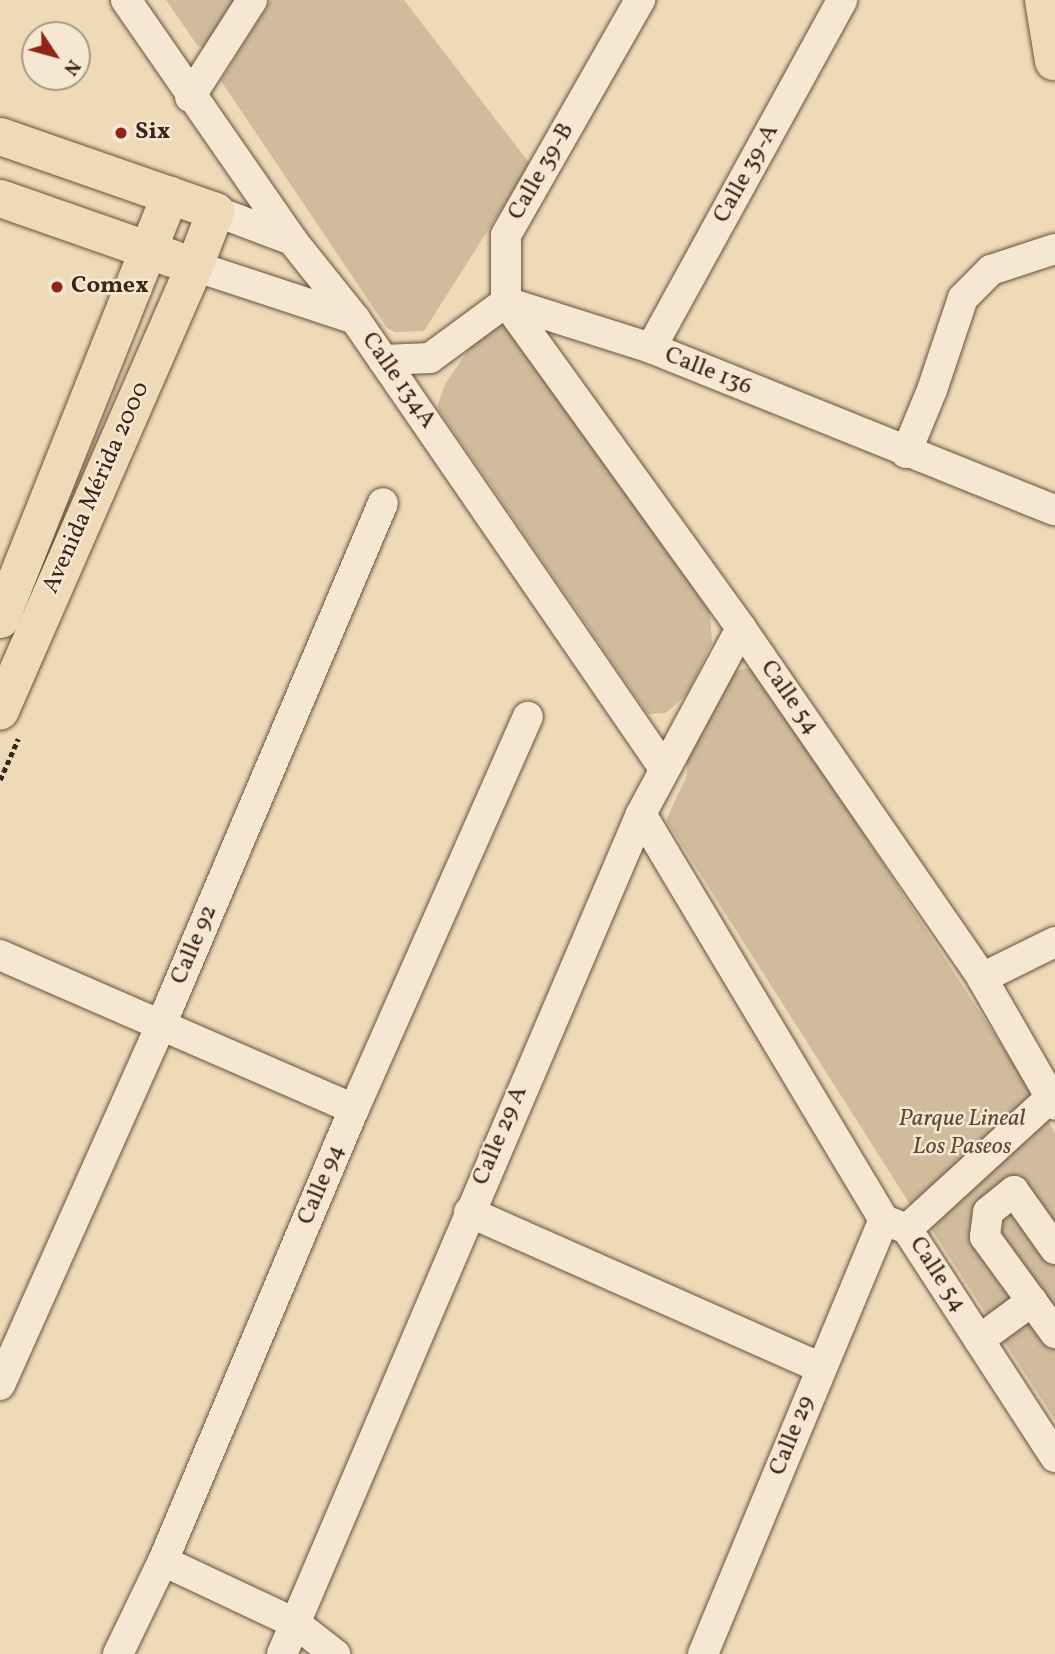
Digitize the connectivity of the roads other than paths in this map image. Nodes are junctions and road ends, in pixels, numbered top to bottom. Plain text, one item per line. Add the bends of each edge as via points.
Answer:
1 (126, 0) edge
2 (252, 0) edge
3 (640, 0) edge
4 (842, 0) edge
5 (1031, 0) edge
6 (1044, 0) edge
7 (1055, 62) edge
8 (190, 97) junction
9 (0, 136) edge
10 (170, 195) junction
11 (0, 198) edge
12 (215, 211) junction
13 (292, 240) junction
14 (1055, 249) edge
15 (150, 251) junction
16 (194, 266) junction
17 (506, 302) junction
18 (355, 319) junction
19 (651, 348) junction
20 (383, 360) junction
21 (906, 453) junction
22 (383, 503) dead end
23 (1055, 510) edge
24 (0, 619) edge
25 (741, 628) junction
26 (0, 710) edge
27 (528, 717) dead end
28 (663, 767) junction
29 (641, 814) junction
30 (1055, 942) edge
31 (0, 955) edge
32 (982, 978) junction
33 (161, 1025) junction
34 (1053, 1101) edge
35 (354, 1109) junction
36 (469, 1212) junction
37 (896, 1224) junction
38 (1055, 1249) edge
39 (1032, 1301) junction
40 (1055, 1333) edge
41 (979, 1340) junction
42 (821, 1368) junction
43 (0, 1385) edge
44 (1055, 1457) edge
45 (163, 1560) junction
46 (295, 1623) junction
47 (118, 1654) edge
48 (282, 1654) edge
49 (335, 1654) edge
50 (703, 1654) edge

1 - 8 street, Calle 134A
2 - 8 street
3 - 17 street, Calle 39-B via 506,235
4 - 19 street, Calle 39-A
5 - 7 main road
6 - 7 highway
8 - 13 street, Calle 134A
9 - 10 main road
10 - 12 main road
10 - 15 main road, Avenida Mérida 2000
11 - 15 main road
12 - 13 street
12 - 16 main road, Avenida Mérida 2000
13 - 18 street, Calle 134A
14 - 21 street via 991,270 963,298
15 - 16 main road
15 - 24 main road, Avenida Mérida 2000
16 - 18 street
16 - 26 main road, Avenida Mérida 2000
17 - 19 street, Calle 136
17 - 20 street via 430,359
17 - 25 street, Calle 54
18 - 20 street, Calle 134A
19 - 21 street, Calle 136
20 - 28 street, Calle 134A
21 - 23 street, Calle 136
22 - 33 street, Calle 92
25 - 28 street, Calle 29 A
25 - 32 street, Calle 54
27 - 35 street, Calle 94
28 - 29 street, Calle 29 A
29 - 36 street, Calle 29 A
29 - 37 street, Calle 54
30 - 32 street
31 - 33 street
32 - 34 street, Calle 54
33 - 35 street
33 - 43 street, Calle 92
34 - 37 street, Calle 29
35 - 45 street, Calle 94
36 - 42 street
36 - 46 street, Calle 29 A
37 - 41 street, Calle 54
37 - 42 street, Calle 29
38 - 39 street via 1014,1191 988,1212 985,1237
39 - 40 street
39 - 41 street
41 - 44 street, Calle 54
42 - 50 street, Calle 29
45 - 46 street
45 - 47 street, Calle 94
46 - 48 street, Calle 29 A
46 - 49 street

